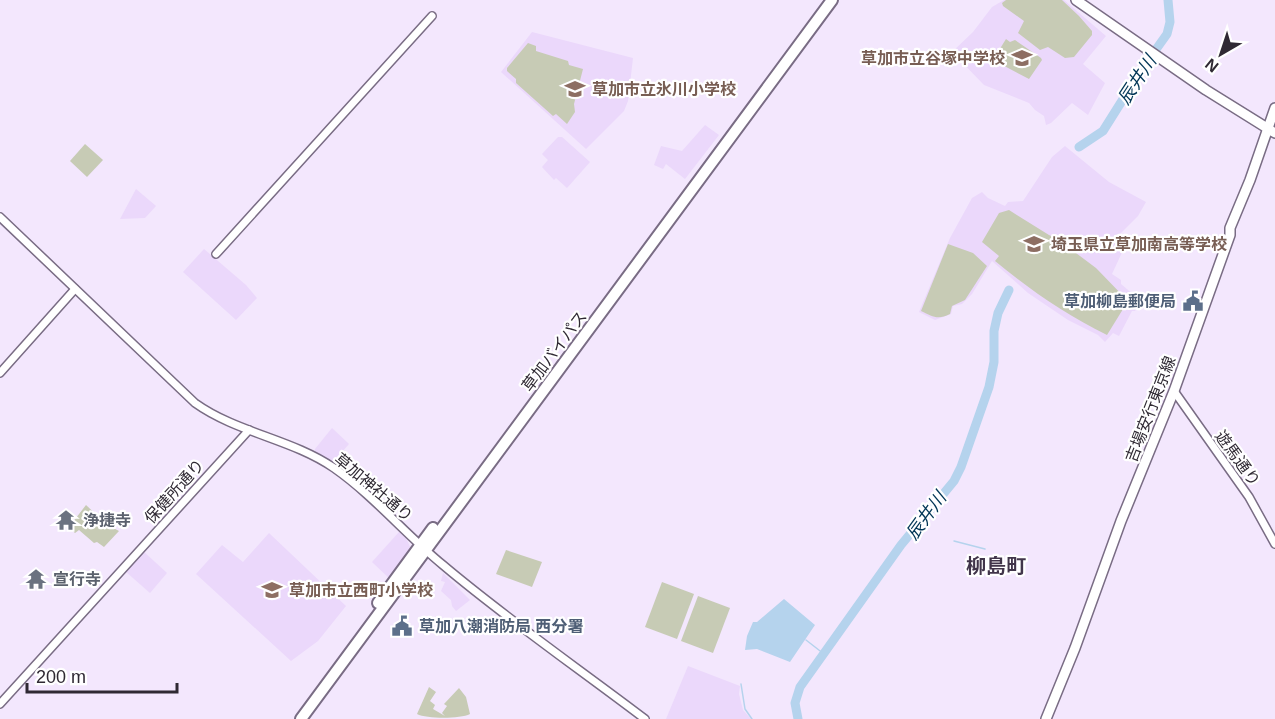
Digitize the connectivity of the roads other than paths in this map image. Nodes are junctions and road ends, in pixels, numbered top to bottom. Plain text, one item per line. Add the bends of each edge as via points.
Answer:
1 (824, 0) edge
2 (832, 0) edge
3 (1076, 0) edge
4 (432, 16) dead end
5 (1275, 108) edge
6 (1272, 131) edge
7 (0, 217) edge
8 (216, 254) dead end
9 (75, 289) junction
10 (0, 373) edge
11 (1174, 391) junction
12 (249, 430) junction
13 (1275, 544) edge
14 (423, 547) junction
15 (0, 704) edge
16 (293, 719) edge
17 (301, 719) edge
18 (645, 719) edge
19 (1046, 719) edge

1 - 14 highway, 草加バイパス
2 - 14 highway, 草加バイパス
3 - 6 main road
4 - 8 street
5 - 6 main road, 吉場安行東京線
6 - 11 main road, 吉場安行東京線 via 1230,228
7 - 9 street, 草加神社通り
9 - 10 street
9 - 12 street, 草加神社通り via 185,395 206,410
11 - 13 street, 遊馬通り via 1249,497
11 - 19 main road, 吉場安行東京線
12 - 14 street, 草加神社通り via 333,467
12 - 15 street, 保健所通り
14 - 16 highway, 草加バイパス
14 - 17 highway, 草加バイパス
14 - 18 street, 草加神社通り via 477,594

